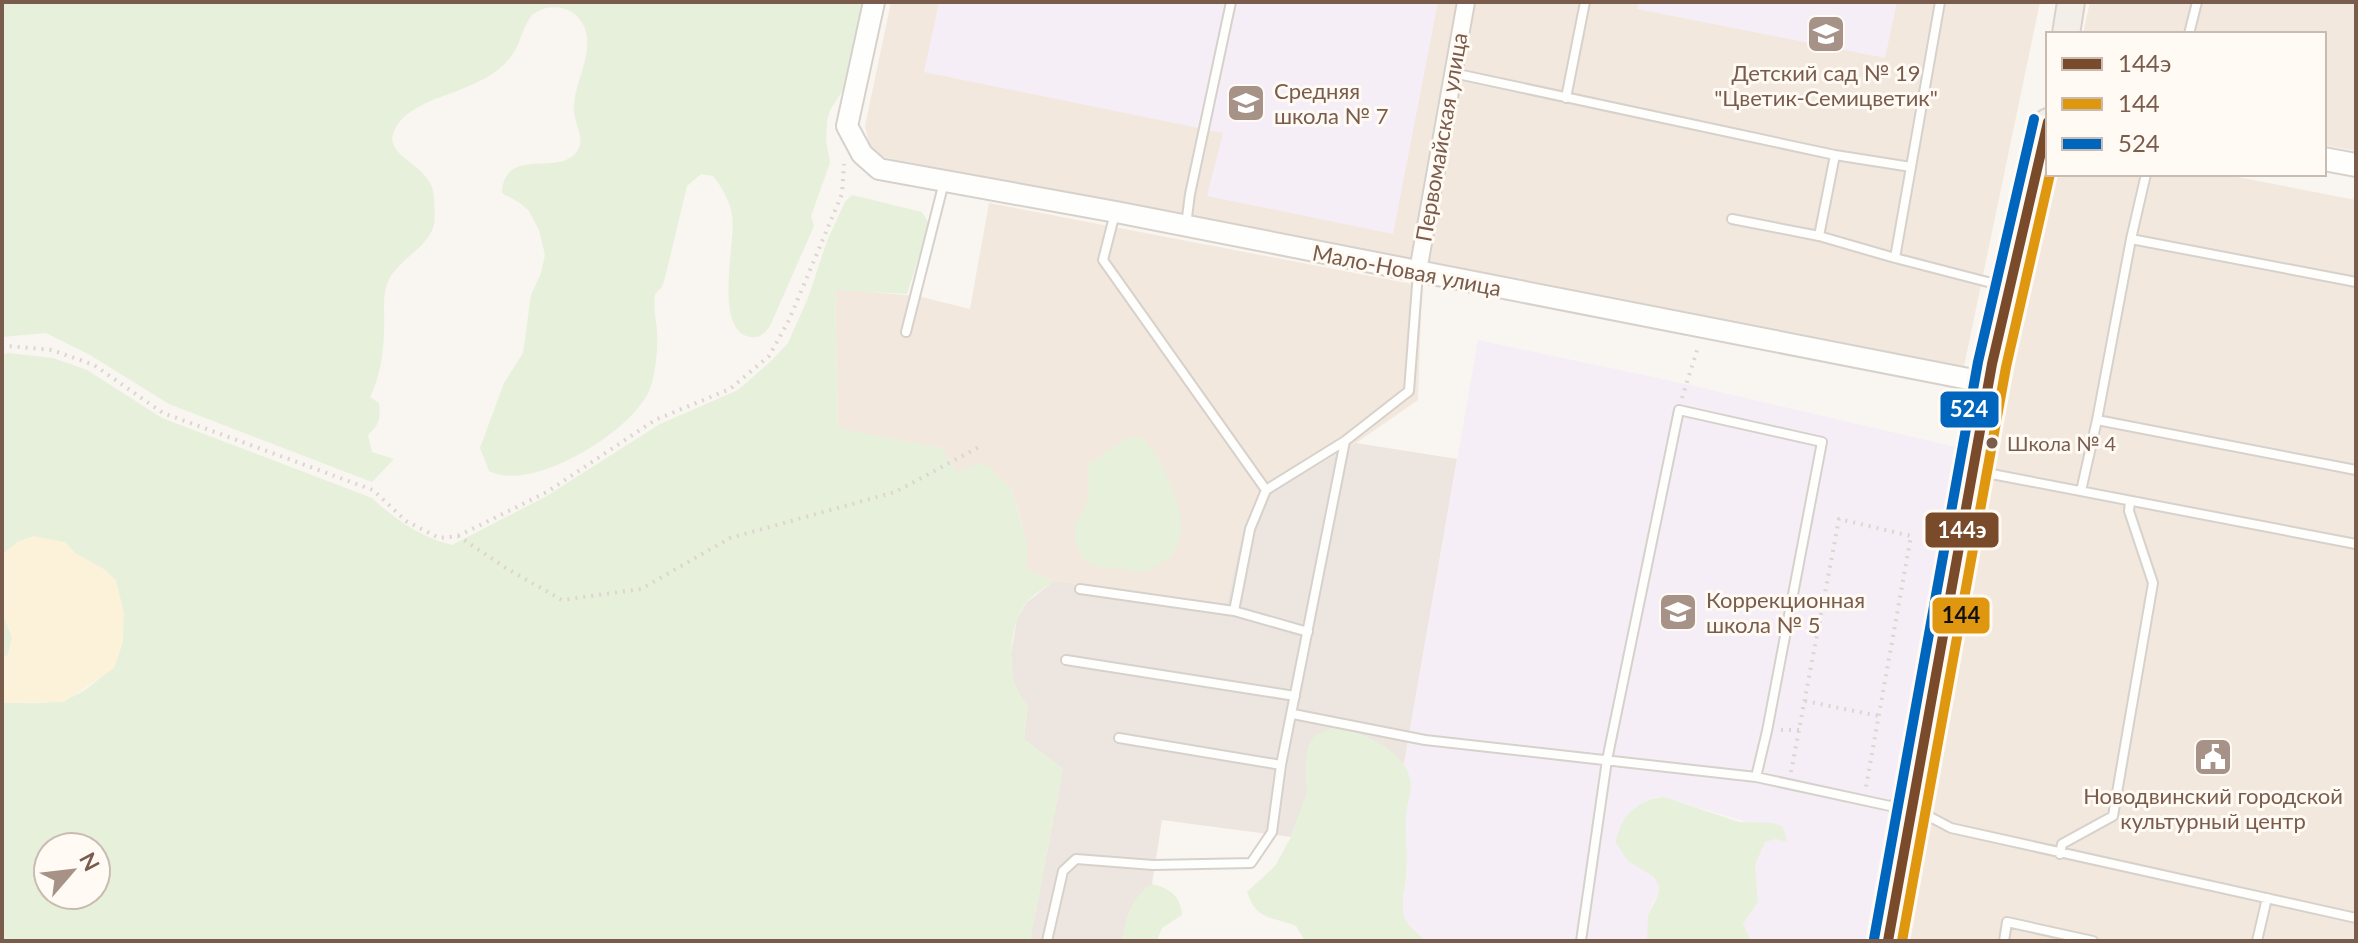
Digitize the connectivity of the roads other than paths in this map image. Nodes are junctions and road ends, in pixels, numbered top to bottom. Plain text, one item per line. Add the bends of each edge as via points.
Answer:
1 (874, 2) edge
2 (1231, 2) edge
3 (1466, 2) edge
4 (1585, 2) edge
5 (1940, 2) edge
6 (2071, 2) edge
7 (2197, 2) edge
8 (2066, 32) edge
9 (2190, 32) edge
10 (1452, 73) junction
11 (1566, 98) junction
12 (2046, 131) edge
13 (1835, 155) junction
14 (2326, 159) edge
15 (2356, 165) edge
16 (1911, 167) junction
17 (2146, 176) edge
18 (945, 182) junction
19 (1116, 212) junction
20 (1732, 219) dead end
21 (1186, 228) junction
22 (1819, 236) junction
23 (2131, 239) junction
24 (1895, 258) junction
25 (1418, 271) junction
26 (2356, 282) edge
27 (2009, 288) junction
28 (906, 332) dead end
29 (1989, 383) junction
30 (2097, 420) junction
31 (1345, 441) junction
32 (1973, 470) junction
33 (2356, 470) edge
34 (1266, 490) junction
35 (2081, 491) junction
36 (2130, 501) junction
37 (2356, 544) edge
38 (1080, 589) dead end
39 (1234, 611) junction
40 (1308, 632) junction
41 (1066, 660) dead end
42 (1295, 696) junction
43 (1293, 714) junction
44 (1119, 738) dead end
45 (1607, 760) junction
46 (1281, 765) junction
47 (1756, 777) junction
48 (1913, 803) junction
49 (2060, 854) junction
50 (2267, 898) junction
51 (2356, 918) edge
52 (1047, 941) edge
53 (1581, 941) edge
54 (1888, 941) edge
55 (2004, 941) edge
56 (2093, 941) edge
57 (2257, 941) edge

1 - 18 street, Мало-Новая улица via 847,126 862,154 879,169
2 - 21 lane
3 - 10 street, Первомайская улица
4 - 11 lane
5 - 16 lane
6 - 8 main road
7 - 9 lane
10 - 11 lane
10 - 25 street, Первомайская улица
11 - 13 lane
12 - 27 main road
13 - 16 lane
13 - 22 lane
14 - 15 main road
16 - 24 lane
17 - 23 lane
18 - 19 street, Мало-Новая улица
18 - 28 lane
19 - 21 street, Мало-Новая улица
19 - 34 lane via 1103,260
20 - 22 lane
21 - 25 street, Мало-Новая улица
22 - 24 lane
23 - 26 lane
23 - 30 lane
24 - 27 lane
25 - 29 street, Мало-Новая улица
25 - 31 lane via 1409,391
27 - 29 main road
29 - 32 main road
30 - 33 lane
30 - 35 lane
31 - 34 lane
31 - 40 lane
32 - 35 lane
32 - 48 main road
34 - 39 lane via 1250,529
35 - 36 lane
36 - 37 lane
36 - 49 lane via 2153,583 2113,816 2062,844
38 - 39 lane
39 - 40 lane
40 - 42 lane
41 - 42 lane
42 - 43 lane
43 - 45 lane via 1425,740
43 - 46 lane
44 - 46 lane
45 - 47 lane
45 - 47 lane via 1679,410 1822,442
45 - 53 lane
46 - 52 lane via 1272,832 1251,863 1153,865 1076,859 1063,871
47 - 48 lane via 1890,806
48 - 49 lane via 1951,828
48 - 54 main road
49 - 50 lane
50 - 51 lane
50 - 57 lane
55 - 56 lane via 2007,922

